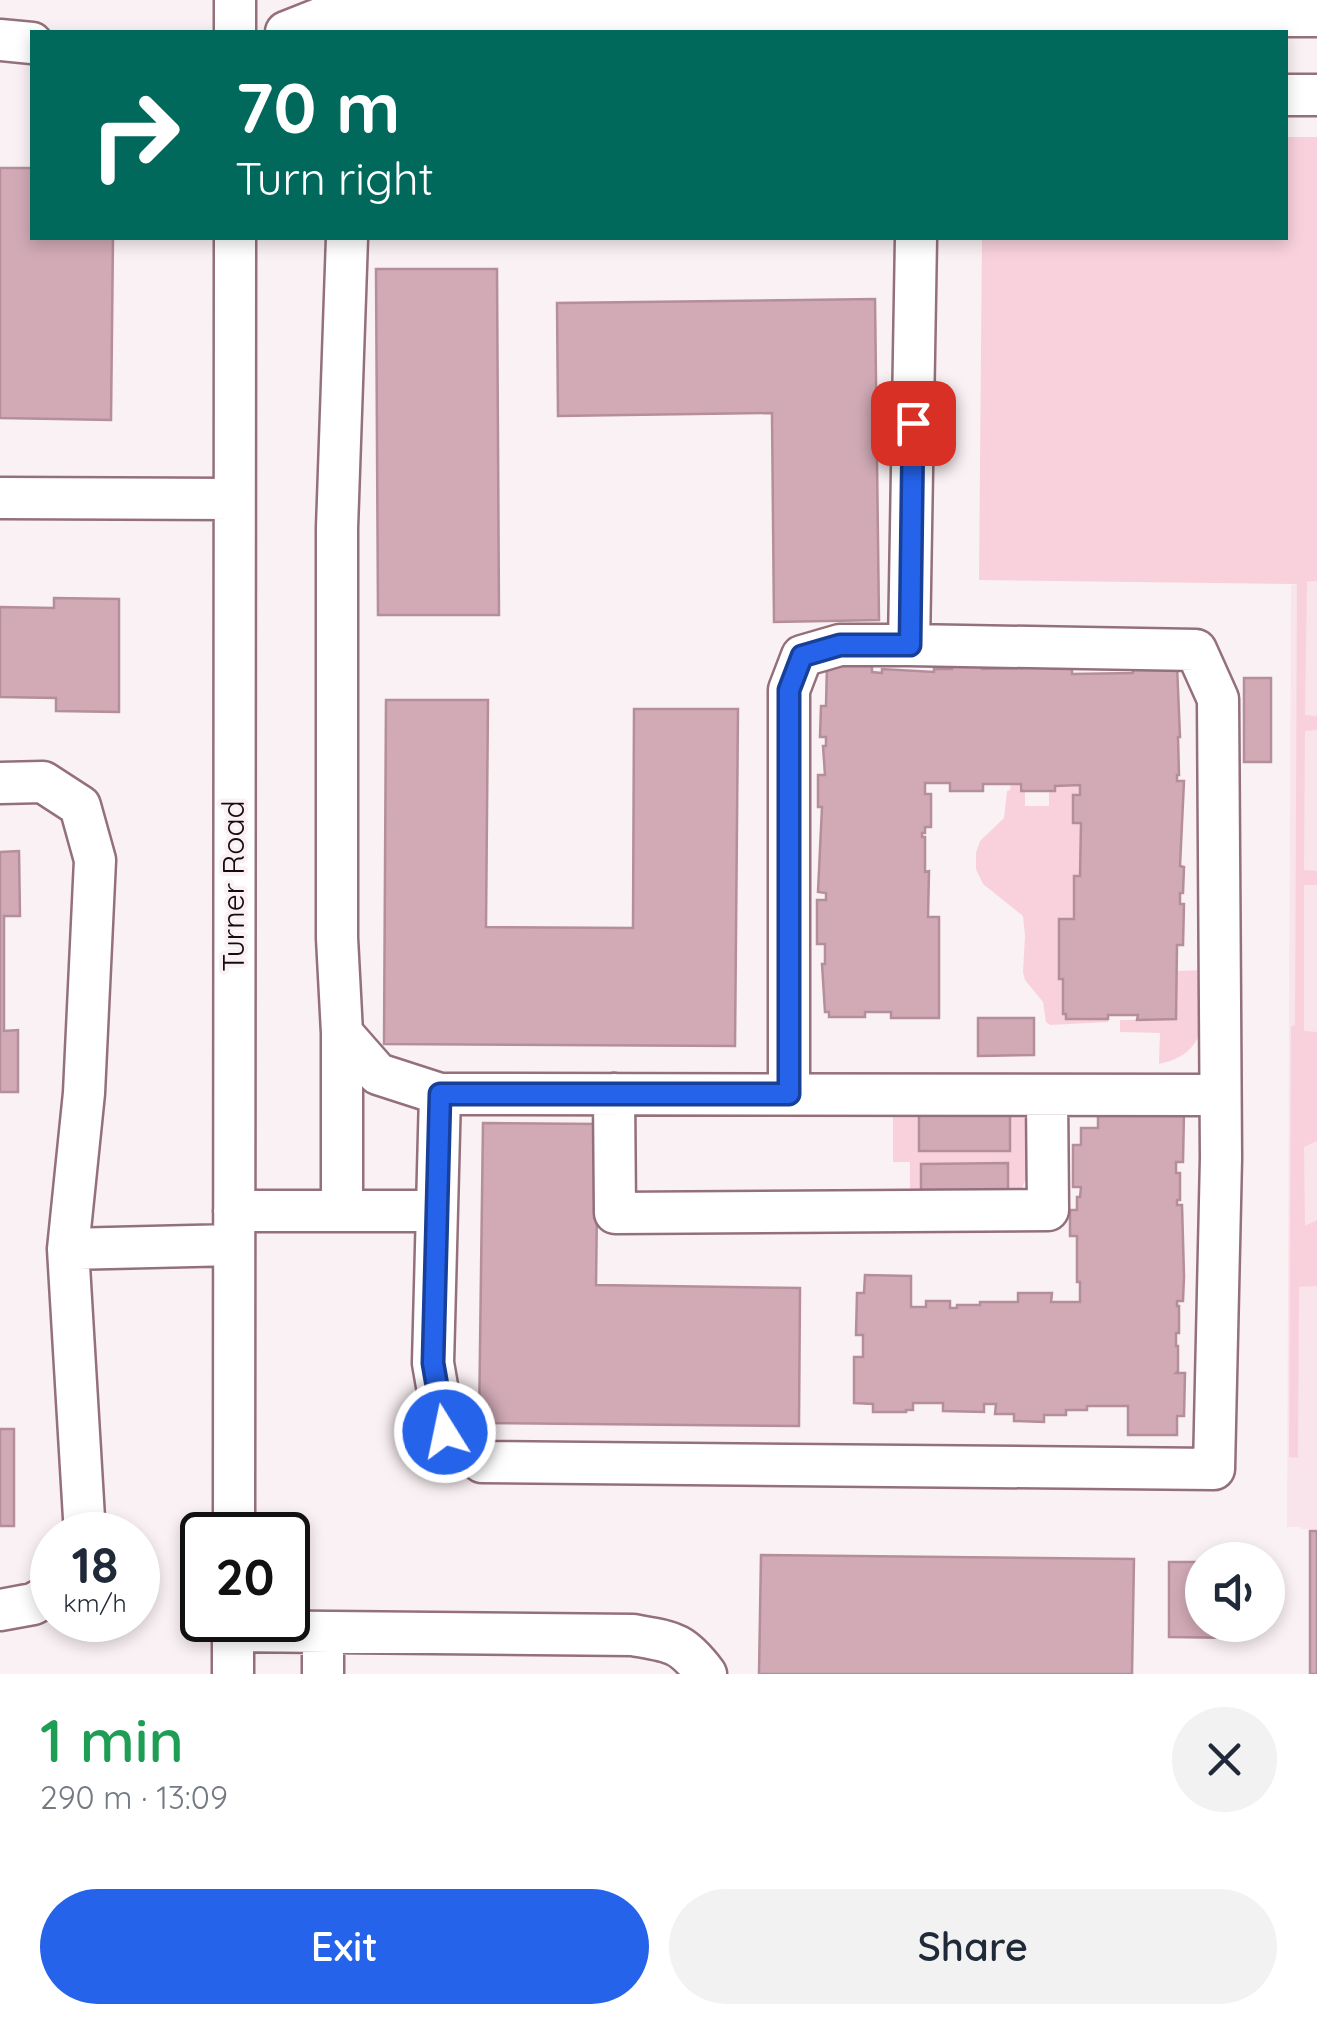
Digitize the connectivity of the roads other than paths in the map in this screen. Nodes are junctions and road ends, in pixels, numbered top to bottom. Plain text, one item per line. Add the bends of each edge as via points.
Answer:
1 (235, 0) edge
2 (1315, 10) edge
3 (774, 26) edge
4 (235, 30) edge
5 (291, 30) edge
6 (0, 40) edge
7 (30, 42) edge
8 (1288, 95) edge
9 (1317, 95) edge
10 (235, 240) edge
11 (347, 240) edge
12 (916, 240) edge
13 (0, 498) edge
14 (234, 499) junction
15 (910, 645) junction
16 (0, 783) edge
17 (342, 1033) junction
18 (440, 1094) junction
19 (614, 1094) junction
20 (789, 1094) junction
21 (1047, 1095) junction
22 (1220, 1095) junction
23 (342, 1211) junction
24 (437, 1212) junction
25 (234, 1228) junction
26 (68, 1249) junction
27 (84, 1512) edge
28 (234, 1512) edge
29 (30, 1605) edge
30 (0, 1610) edge
31 (310, 1631) edge
32 (322, 1632) junction
33 (233, 1642) edge
34 (233, 1674) edge
35 (322, 1674) edge
36 (706, 1674) edge

1 - 4 street
2 - 3 street
3 - 5 street via 329,15
6 - 7 street
8 - 9 street
10 - 14 street, Turner Road
11 - 17 street via 336,528
12 - 15 street
13 - 14 street
14 - 25 street, Turner Road
15 - 20 street via 840,645 802,656 789,690
15 - 22 street via 1196,650 1218,700
16 - 26 street via 43,782 80,806 95,860 84,1092
17 - 18 street via 378,1074
17 - 23 street
18 - 19 street
18 - 24 street
19 - 20 street
19 - 21 street via 615,1213 1048,1210
20 - 21 street
21 - 22 street
22 - 24 street via 1214,1468 482,1462 445,1432 433,1363
23 - 24 street
23 - 25 street
25 - 26 street
25 - 28 street, Turner Road
26 - 27 street
29 - 30 street
31 - 32 street
32 - 35 street
32 - 36 street via 633,1635 670,1642
33 - 34 street

